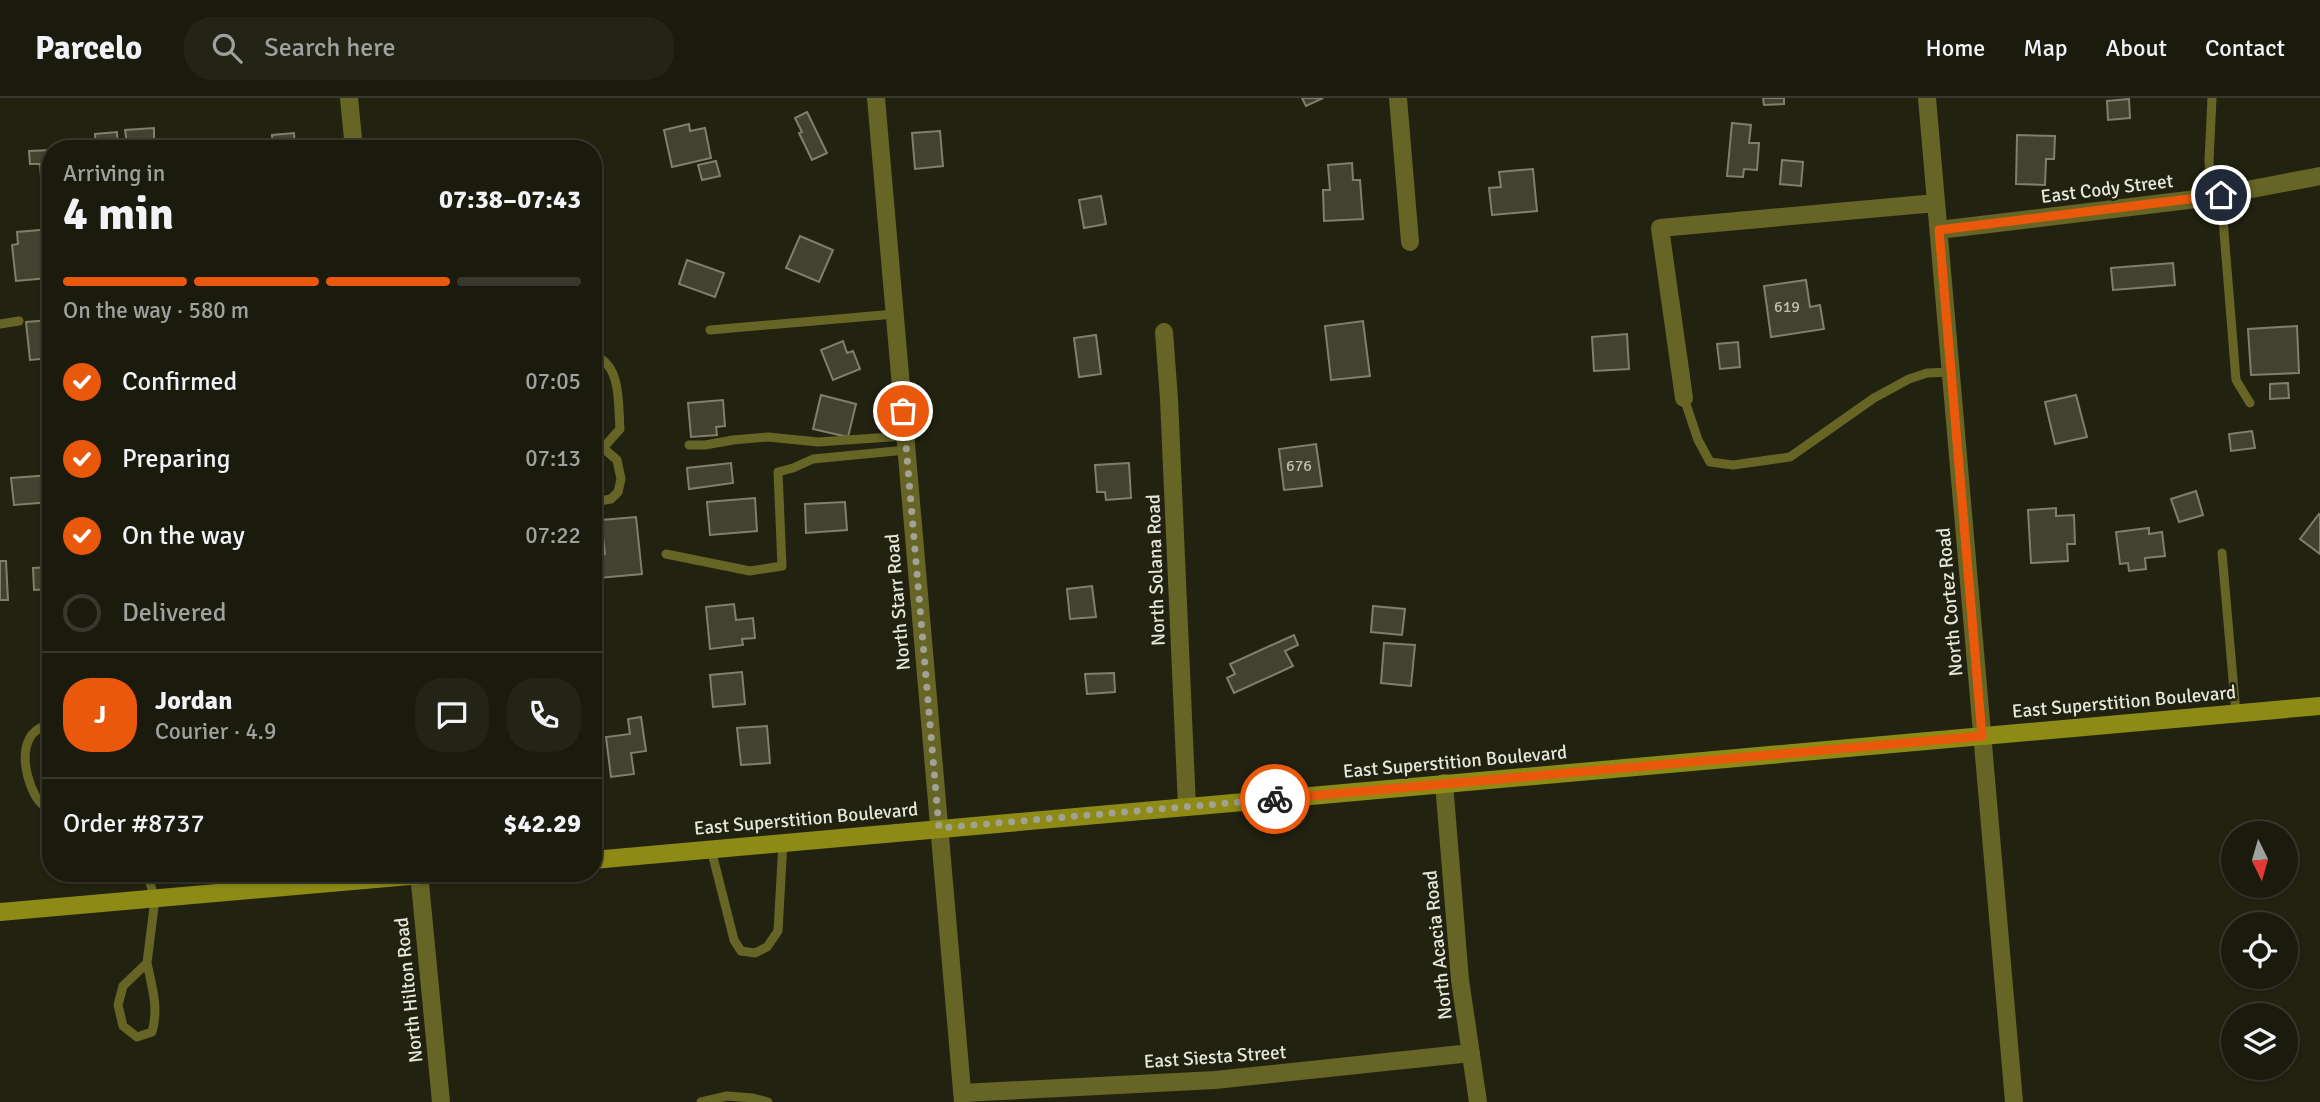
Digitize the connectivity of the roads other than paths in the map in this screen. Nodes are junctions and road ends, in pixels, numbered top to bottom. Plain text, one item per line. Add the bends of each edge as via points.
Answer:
1 (349, 98) edge
2 (876, 98) edge
3 (1398, 98) edge
4 (1927, 98) edge
5 (2212, 98) edge
6 (353, 140) edge
7 (2320, 176) edge
8 (2216, 196) junction
9 (1937, 203) junction
10 (1939, 230) junction
11 (1410, 242) dead end
12 (895, 314) junction
13 (19, 321) dead end
14 (0, 324) edge
15 (710, 330) dead end
16 (1164, 332) dead end
17 (602, 358) edge
18 (1951, 372) junction
19 (1684, 398) joint
20 (2250, 403) dead end
21 (906, 443) junction
22 (602, 445) edge
23 (688, 445) dead end
24 (602, 451) edge
25 (602, 500) edge
26 (2222, 553) dead end
27 (666, 554) dead end
28 (2320, 706) edge
29 (2236, 714) junction
30 (42, 728) edge
31 (1982, 736) junction
32 (1444, 783) junction
33 (42, 803) edge
34 (1187, 807) junction
35 (939, 828) junction
36 (783, 842) junction
37 (711, 849) junction
38 (602, 859) edge
39 (150, 882) edge
40 (335, 882) edge
41 (420, 882) edge
42 (155, 899) junction
43 (0, 912) edge
44 (147, 963) junction
45 (1471, 1054) junction
46 (962, 1097) edge
47 (442, 1102) edge
48 (701, 1102) edge
49 (768, 1102) edge
50 (1478, 1102) edge
51 (2014, 1102) edge

1 - 6 street
2 - 12 street, North Starr Road
3 - 11 street
4 - 9 street, North Cortez Road
5 - 8 lane via 2209,161
7 - 8 street, East Cody Street
8 - 10 street, East Cody Street
8 - 20 lane via 2235,380
9 - 10 street, North Cortez Road
9 - 19 street via 1660,228
10 - 18 street, North Cortez Road
12 - 15 lane
12 - 21 street, North Starr Road
13 - 14 lane
16 - 34 street, North Solana Road
17 - 22 lane via 615,379 620,429
18 - 19 lane via 1909,379 1790,457 1733,465 1710,462
18 - 31 street, North Cortez Road
21 - 23 lane via 768,437
21 - 27 lane via 813,459 778,472 782,566 750,571
21 - 35 street, North Starr Road
24 - 25 lane via 617,460 621,479 618,492
26 - 29 lane
28 - 29 main road, East Superstition Boulevard
29 - 31 main road, East Superstition Boulevard
30 - 33 lane via 32,734 24,751 27,774
31 - 32 main road, East Superstition Boulevard
31 - 51 street, North Cortez Road
32 - 34 main road, East Superstition Boulevard
32 - 45 street, North Acacia Road via 1460,980
34 - 35 main road, East Superstition Boulevard
35 - 36 main road, East Superstition Boulevard
35 - 46 street, North Starr Road
36 - 37 main road, East Superstition Boulevard
36 - 37 lane via 778,931 767,947 755,953 741,951 734,940
37 - 38 main road, East Superstition Boulevard
39 - 42 lane
40 - 42 main road
41 - 47 street, North Hilton Road
42 - 43 main road
42 - 44 lane
44 - 44 lane via 123,986 118,1005 122,1026 137,1037 152,1032 156,1018
45 - 46 street, East Siesta Street via 1215,1080
45 - 50 street, North Acacia Road
48 - 49 lane via 727,1096

